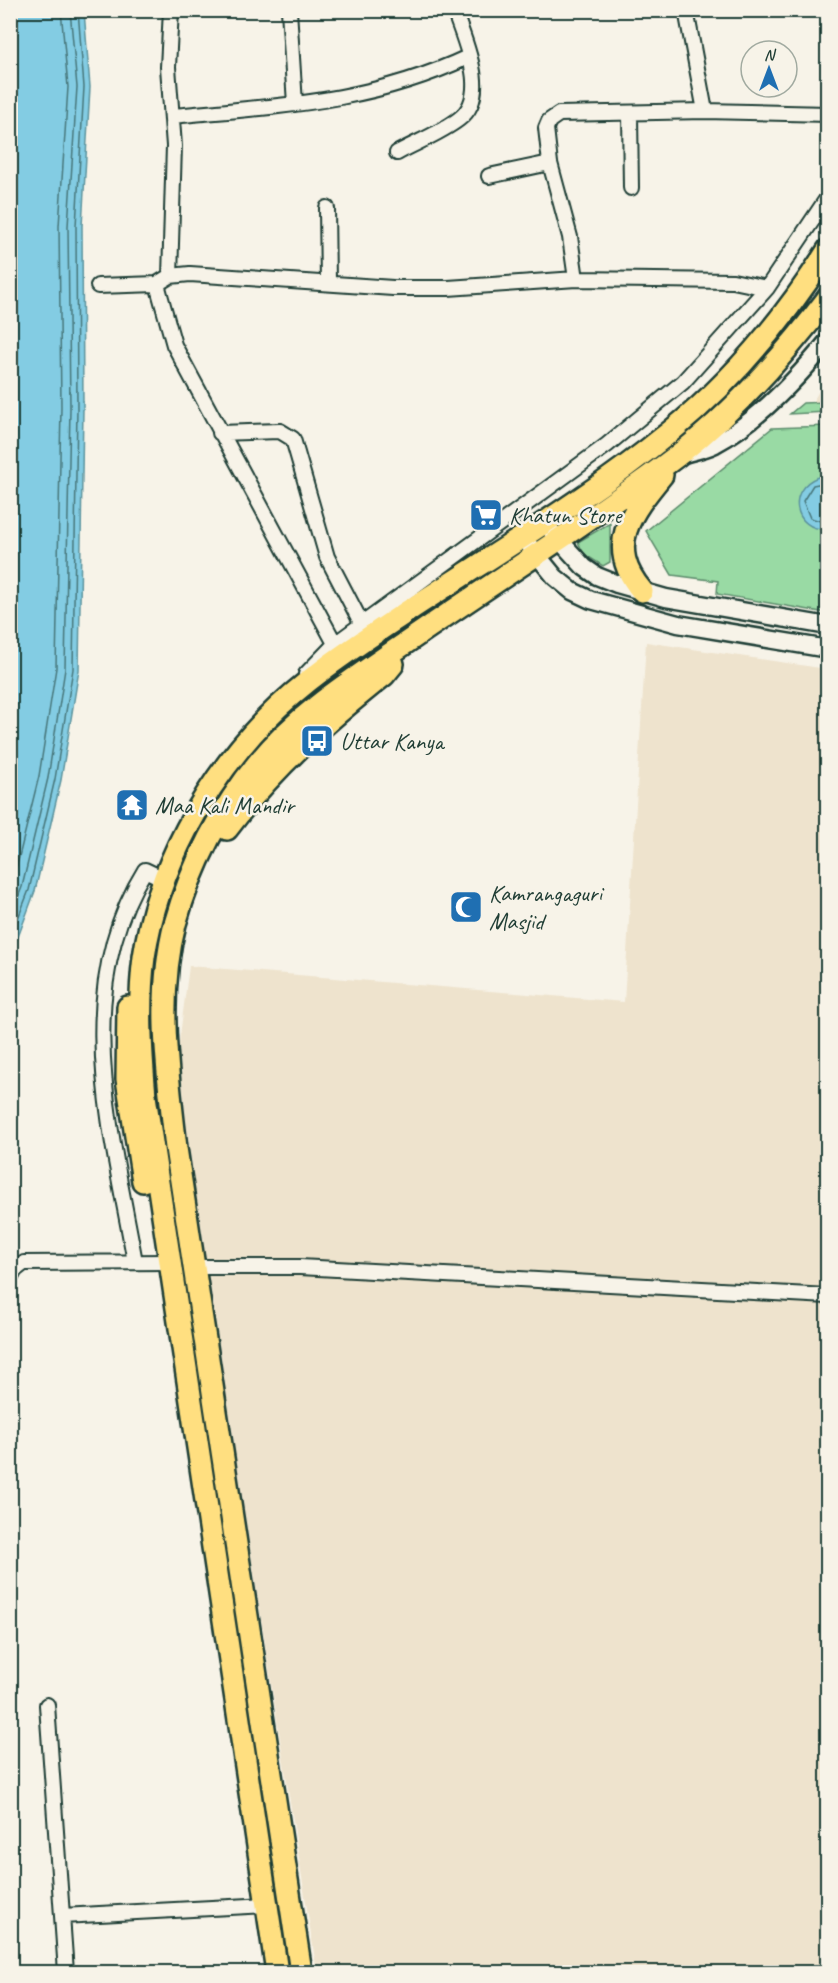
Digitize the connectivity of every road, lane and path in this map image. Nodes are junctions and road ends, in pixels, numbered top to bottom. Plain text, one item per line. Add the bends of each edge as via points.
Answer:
1 (171, 10) edge
2 (289, 10) edge
3 (454, 10) edge
4 (686, 10) edge
5 (468, 57) junction
6 (295, 104) junction
7 (705, 111) junction
8 (630, 114) junction
9 (828, 114) edge
10 (172, 116) junction
11 (398, 153) dead end
12 (550, 164) junction
13 (489, 176) dead end
14 (631, 188) dead end
15 (828, 197) edge
16 (327, 208) dead end
17 (828, 250) edge
18 (170, 276) junction
19 (576, 279) junction
20 (328, 282) junction
21 (157, 284) junction
22 (98, 286) dead end
23 (767, 288) junction
24 (828, 297) edge
25 (828, 341) edge
26 (220, 433) junction
27 (677, 456) junction
28 (517, 510) junction
29 (533, 530) junction
30 (558, 540) junction
31 (536, 554) junction
32 (642, 591) junction
33 (683, 600) junction
34 (678, 624) junction
35 (828, 626) edge
36 (366, 631) junction
37 (828, 649) edge
38 (338, 650) junction
39 (166, 880) junction
40 (135, 1262) junction
41 (170, 1262) junction
42 (195, 1267) junction
43 (10, 1279) edge
44 (828, 1296) edge
45 (47, 1705) dead end
46 (267, 1905) junction
47 (62, 1916) junction
48 (66, 1972) edge
49 (277, 1972) edge
50 (301, 1972) edge

1 - 10 street via 168,67
2 - 6 street
3 - 5 street
4 - 7 street
5 - 6 street via 416,80 351,97
5 - 11 street via 474,85 467,111 458,120
6 - 10 street
7 - 8 street
7 - 9 street
8 - 12 street via 559,114 546,128
8 - 14 street
10 - 18 street
12 - 13 street
12 - 19 street via 570,237
15 - 23 street
16 - 20 street
17 - 29 main road via 764,339 698,409 638,457
18 - 20 street
18 - 21 street
19 - 20 street via 448,288
19 - 23 street via 733,281
21 - 22 street
21 - 26 street via 174,345
23 - 28 street via 683,382 607,445
24 - 27 main road via 748,393
25 - 27 street via 806,369 756,414 714,445
26 - 36 street via 280,431 293,439 327,557
26 - 38 street
27 - 30 main road
27 - 32 main road via 634,510 625,531 626,563
28 - 29 street
28 - 36 street
29 - 30 street
29 - 31 street
29 - 36 main road
30 - 31 main road
30 - 32 street via 597,576
31 - 34 street via 555,577 591,600
31 - 42 main road via 419,633 384,675 302,745 261,787 191,879 171,947 166,1053
32 - 33 street
33 - 34 street
33 - 35 street
34 - 37 street
36 - 38 main road
38 - 39 main road via 261,725 225,767 191,820
39 - 40 street via 145,870 134,889 114,942 103,997 104,1089
39 - 41 main road via 150,933 132,970 126,1042 127,1079 147,1204
40 - 41 street
40 - 43 street via 24,1263
41 - 46 main road
42 - 44 street via 300,1267
42 - 50 main road
45 - 47 street
46 - 47 street
46 - 49 main road
47 - 48 street

